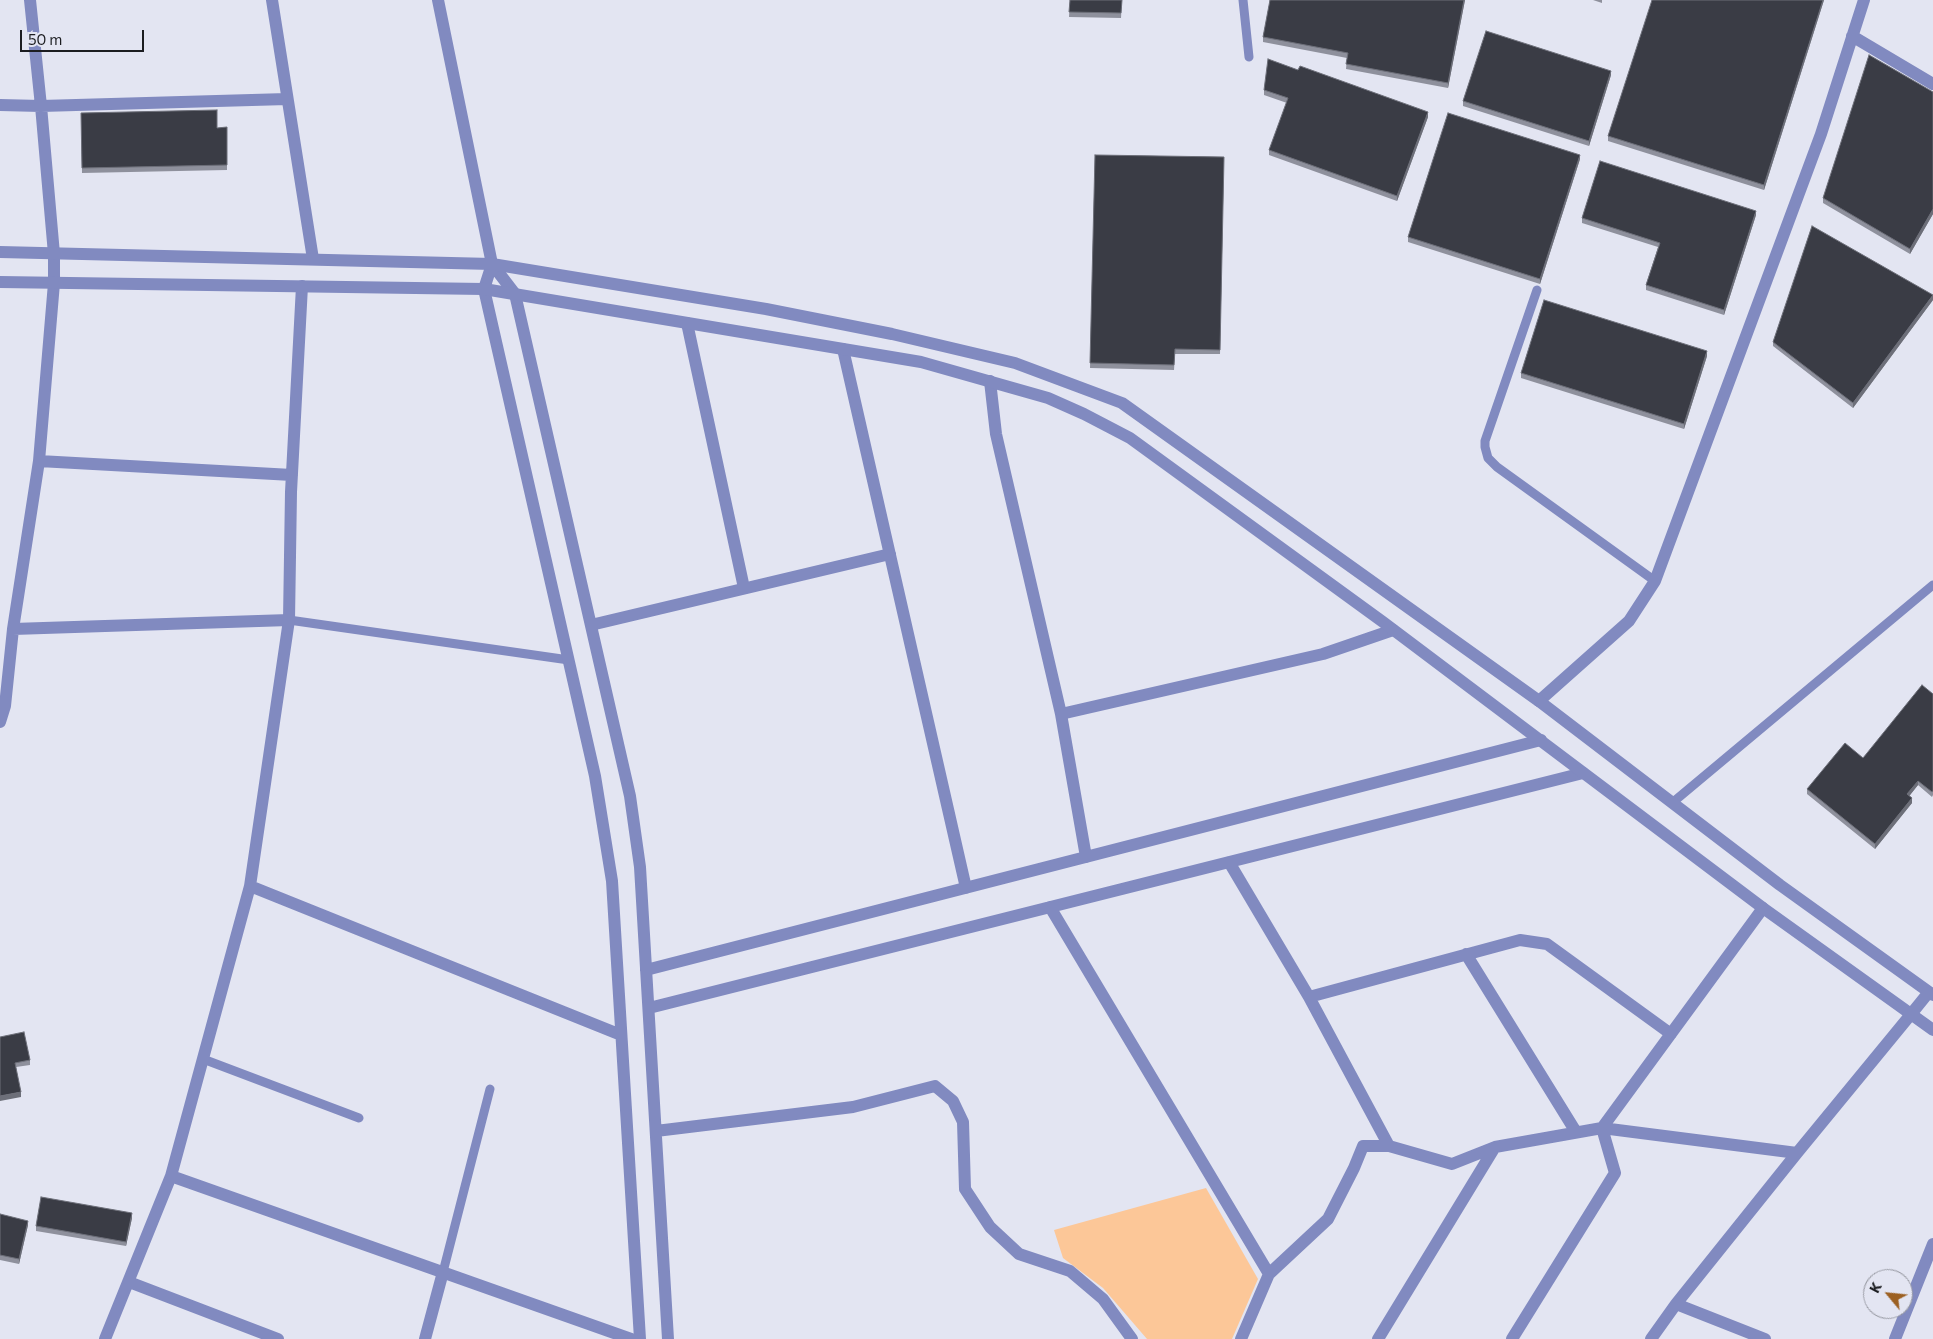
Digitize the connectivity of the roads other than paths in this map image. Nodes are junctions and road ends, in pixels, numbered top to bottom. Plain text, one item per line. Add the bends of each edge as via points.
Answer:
1 (30, 0) edge
2 (272, 0) edge
3 (438, 0) edge
4 (1243, 0) edge
5 (1864, 0) edge
6 (1852, 36) junction
7 (1249, 57) dead end
8 (1933, 84) edge
9 (287, 99) junction
10 (0, 105) edge
11 (41, 106) junction
12 (0, 252) edge
13 (54, 254) junction
14 (313, 259) junction
15 (492, 264) junction
16 (0, 282) edge
17 (54, 283) junction
18 (302, 286) junction
19 (484, 289) junction
20 (1537, 290) dead end
21 (515, 294) junction
22 (688, 323) junction
23 (843, 349) junction
24 (990, 381) junction
25 (39, 461) junction
26 (292, 474) junction
27 (890, 554) junction
28 (1655, 581) junction
29 (1933, 585) edge
30 (744, 588) junction
31 (289, 620) junction
32 (591, 625) junction
33 (13, 629) junction
34 (1393, 630) junction
35 (569, 660) junction
36 (1539, 702) junction
37 (1061, 714) junction
38 (0, 722) edge
39 (1541, 740) junction
40 (1583, 772) junction
41 (1672, 803) junction
42 (1086, 857) junction
43 (1229, 862) junction
44 (250, 886) junction
45 (966, 888) junction
46 (1050, 907) junction
47 (1763, 908) junction
48 (1466, 954) junction
49 (646, 970) junction
50 (1932, 991) edge
51 (1309, 997) junction
52 (648, 1008) junction
53 (1912, 1013) junction
54 (1933, 1030) edge
55 (1671, 1034) junction
56 (622, 1035) junction
57 (203, 1059) junction
58 (490, 1089) dead end
59 (359, 1118) dead end
60 (1602, 1128) junction
61 (656, 1132) junction
62 (1576, 1132) junction
63 (1389, 1146) junction
64 (1495, 1147) junction
65 (1797, 1153) junction
66 (171, 1176) junction
67 (1933, 1244) edge
68 (443, 1272) junction
69 (1269, 1274) junction
70 (129, 1282) junction
71 (1676, 1304) junction
72 (105, 1339) edge
73 (278, 1339) edge
74 (425, 1339) edge
75 (631, 1339) edge
76 (640, 1339) edge
77 (668, 1339) edge
78 (1132, 1339) edge
79 (1241, 1339) edge
80 (1378, 1339) edge
81 (1512, 1339) edge
82 (1651, 1339) edge
83 (1765, 1339) edge
84 (1895, 1339) edge

1 - 11 street
2 - 9 street
3 - 15 street
4 - 7 lane
5 - 6 street
6 - 8 street
6 - 28 street via 1821,134
9 - 11 street
9 - 14 street
10 - 11 street
11 - 13 street
12 - 13 street
13 - 14 street
13 - 17 street
14 - 15 street
15 - 19 street
15 - 21 street
15 - 36 street via 766,309 892,334 1015,363 1122,404
16 - 17 street
17 - 18 street
17 - 25 street
18 - 19 street
18 - 26 street
19 - 21 street
19 - 35 street
20 - 28 lane via 1485,441 1488,458
21 - 22 street
21 - 32 street
22 - 23 street
22 - 30 street
23 - 24 street via 921,362
23 - 27 street
24 - 34 street via 1048,398 1130,438
24 - 37 street via 996,434
25 - 26 street
25 - 33 street
26 - 31 street
27 - 30 street
27 - 45 street
28 - 36 street via 1629,621
29 - 41 lane
30 - 32 street
31 - 33 street
31 - 35 lane
31 - 44 street
32 - 49 street via 630,796 640,867
33 - 38 street via 5,706
34 - 37 street via 1324,654
34 - 39 street
35 - 56 street via 595,776 612,881
36 - 41 street
37 - 42 street
39 - 40 street
39 - 42 street
40 - 43 street
40 - 47 street
41 - 50 street
42 - 45 street
43 - 46 street
43 - 51 street
44 - 56 street
44 - 57 street
45 - 49 street
46 - 52 street
46 - 69 street
47 - 53 street
47 - 55 street
48 - 51 street
48 - 55 street via 1520,940 1547,944
48 - 62 street
49 - 52 street
50 - 53 street
51 - 63 street
52 - 61 street
53 - 54 street
53 - 65 street
55 - 60 street
56 - 76 street
57 - 59 lane
57 - 66 street
58 - 68 lane
60 - 62 street
60 - 65 street
60 - 81 street via 1615,1173
61 - 77 street
61 - 78 street via 853,1107 935,1086 953,1101 963,1122 965,1190 990,1227 1019,1254 1070,1271 1103,1299
62 - 64 street
63 - 64 street via 1452,1164
63 - 69 street via 1362,1146 1328,1219
64 - 80 street
65 - 71 street
66 - 68 street
66 - 70 street
67 - 84 street
68 - 74 street
68 - 75 street
69 - 79 street
70 - 72 street
70 - 73 street
71 - 82 street
71 - 83 street

